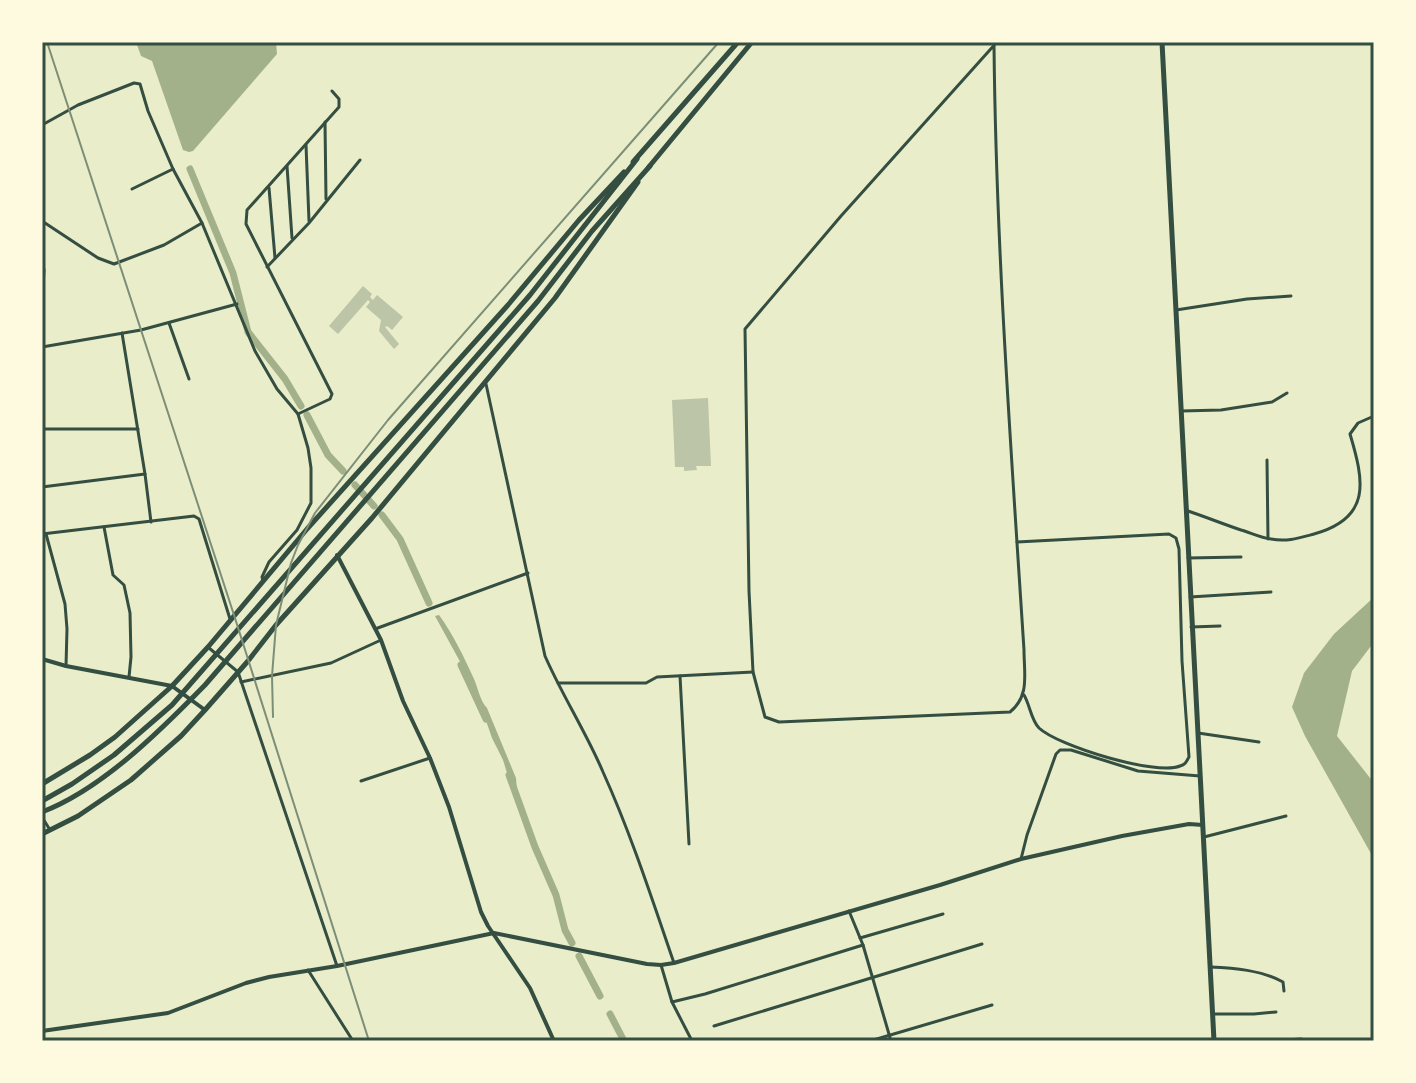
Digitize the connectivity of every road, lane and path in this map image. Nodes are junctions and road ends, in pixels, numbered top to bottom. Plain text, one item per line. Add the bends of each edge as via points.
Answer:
1 (738, 42) edge
2 (752, 42) edge
3 (1162, 42) edge
4 (996, 43) edge
5 (332, 91) dead end
6 (325, 122) junction
7 (42, 125) edge
8 (306, 145) junction
9 (637, 159) junction
10 (360, 160) dead end
11 (287, 166) junction
12 (650, 166) junction
13 (173, 169) junction
14 (269, 188) junction
15 (132, 189) dead end
16 (326, 201) junction
17 (42, 221) edge
18 (202, 223) junction
19 (309, 223) junction
20 (293, 241) junction
21 (275, 258) junction
22 (42, 261) edge
23 (267, 267) junction
24 (1291, 296) dead end
25 (237, 304) junction
26 (42, 305) edge
27 (1176, 310) junction
28 (169, 323) junction
29 (122, 333) junction
30 (42, 347) edge
31 (189, 379) dead end
32 (486, 382) junction
33 (1287, 393) dead end
34 (1181, 411) junction
35 (298, 414) junction
36 (1374, 416) edge
37 (42, 429) edge
38 (138, 429) junction
39 (1267, 460) dead end
40 (145, 474) junction
41 (42, 487) edge
42 (1186, 510) junction
43 (151, 522) junction
44 (104, 527) junction
45 (44, 534) edge
46 (1268, 539) junction
47 (1017, 542) junction
48 (337, 555) junction
49 (1241, 557) dead end
50 (1188, 558) junction
51 (528, 573) junction
52 (263, 581) junction
53 (1271, 592) dead end
54 (1190, 597) junction
55 (230, 619) junction
56 (1220, 626) dead end
57 (1191, 627) junction
58 (375, 629) junction
59 (381, 640) junction
60 (208, 647) junction
61 (42, 659) edge
62 (66, 666) junction
63 (238, 672) junction
64 (753, 672) junction
65 (680, 676) junction
66 (129, 678) junction
67 (241, 682) junction
68 (557, 683) junction
69 (172, 686) junction
70 (1024, 695) junction
71 (205, 710) junction
72 (1198, 733) junction
73 (1259, 742) dead end
74 (430, 758) junction
75 (1200, 776) junction
76 (361, 781) dead end
77 (42, 784) edge
78 (42, 801) edge
79 (42, 815) edge
80 (1286, 816) dead end
81 (1203, 825) junction
82 (50, 830) junction
83 (42, 834) edge
84 (1204, 837) junction
85 (689, 844) dead end
86 (1021, 859) junction
87 (849, 911) junction
88 (943, 914) dead end
89 (494, 933) junction
90 (860, 938) junction
91 (982, 944) dead end
92 (863, 945) junction
93 (674, 963) junction
94 (661, 965) junction
95 (337, 966) junction
96 (1210, 967) junction
97 (308, 970) junction
98 (873, 977) junction
99 (1284, 991) dead end
100 (672, 1002) junction
101 (992, 1005) dead end
102 (1276, 1012) dead end
103 (1213, 1014) junction
104 (714, 1026) dead end
105 (42, 1031) edge
106 (889, 1035) junction
107 (1301, 1039) edge
108 (1214, 1040) edge
109 (353, 1041) edge
110 (554, 1041) edge
111 (692, 1041) edge
112 (870, 1041) edge
113 (891, 1041) edge
114 (1205, 1041) edge
115 (1271, 1041) edge

1 - 9 main road
2 - 12 main road
3 - 27 main road
4 - 47 street via 995,122
4 - 64 street via 745,329
5 - 6 street via 339,107
6 - 8 street
6 - 16 street
7 - 13 street via 78,105 140,84
8 - 11 street
8 - 19 street
9 - 52 main road
9 - 78 main road via 530,295 172,705 114,755
10 - 16 street
11 - 14 street
11 - 20 street
12 - 32 main road via 555,298
12 - 79 main road via 188,702 118,766
13 - 15 street
13 - 18 street
14 - 21 street
14 - 23 street via 247,210 246,224
16 - 19 street
17 - 18 street via 114,264
18 - 25 street
19 - 20 street
20 - 21 street
21 - 23 street
22 - 26 street
23 - 35 street via 332,394
24 - 27 street
25 - 28 street
25 - 35 street via 255,351
27 - 34 main road
28 - 29 street
28 - 31 street
29 - 30 street
29 - 38 street
32 - 48 main road
32 - 51 street
33 - 34 street via 1272,402
34 - 42 main road
35 - 52 street via 311,468 311,503 297,530 269,562
36 - 46 street via 1350,434 1359,463 1356,508 1325,530 1288,541
37 - 38 street
38 - 40 street
39 - 46 street
40 - 41 street
40 - 43 street
42 - 46 street
42 - 50 main road
43 - 44 street
43 - 55 street via 199,519
44 - 45 street
44 - 66 street via 113,575 124,585 130,613
45 - 62 street via 65,604
47 - 70 street
47 - 70 street via 1169,534 1176,538 1189,757 1177,767 1140,767 1063,742 1038,727
48 - 58 street
48 - 63 main road
49 - 50 street
50 - 54 main road
51 - 58 street
51 - 68 street via 545,656
52 - 55 main road
53 - 54 street
54 - 57 main road
55 - 60 main road
56 - 57 street
57 - 72 main road
58 - 59 street
59 - 67 street via 331,663
59 - 74 street
60 - 63 street
60 - 69 main road
61 - 62 street
62 - 66 street
63 - 67 street
63 - 71 main road
64 - 65 street
64 - 70 street via 765,717 779,722 1010,712
65 - 68 street via 646,683
65 - 85 street
66 - 69 street
67 - 95 street
68 - 93 street via 603,771
69 - 71 street
69 - 77 main road via 115,737
71 - 82 main road via 131,780
72 - 73 street
72 - 75 main road
74 - 76 street
74 - 89 street via 477,901
75 - 81 main road
75 - 86 street via 1138,771 1060,750
79 - 82 street
80 - 84 street
81 - 84 main road
81 - 86 street via 1122,836
82 - 83 main road
84 - 96 main road
86 - 87 street
87 - 90 street
87 - 93 street
88 - 90 street
89 - 94 street
89 - 95 street
89 - 110 street via 530,988
90 - 92 street
91 - 98 street
92 - 98 street
92 - 100 street
93 - 94 street
94 - 100 street
95 - 97 street
96 - 99 street via 1274,978 1283,982
96 - 103 main road
97 - 105 street via 246,983 168,1013
97 - 109 street
98 - 104 street
98 - 106 street
100 - 111 street
101 - 106 street
102 - 103 street
103 - 108 main road
106 - 112 street
106 - 113 street
107 - 115 street
108 - 114 street

